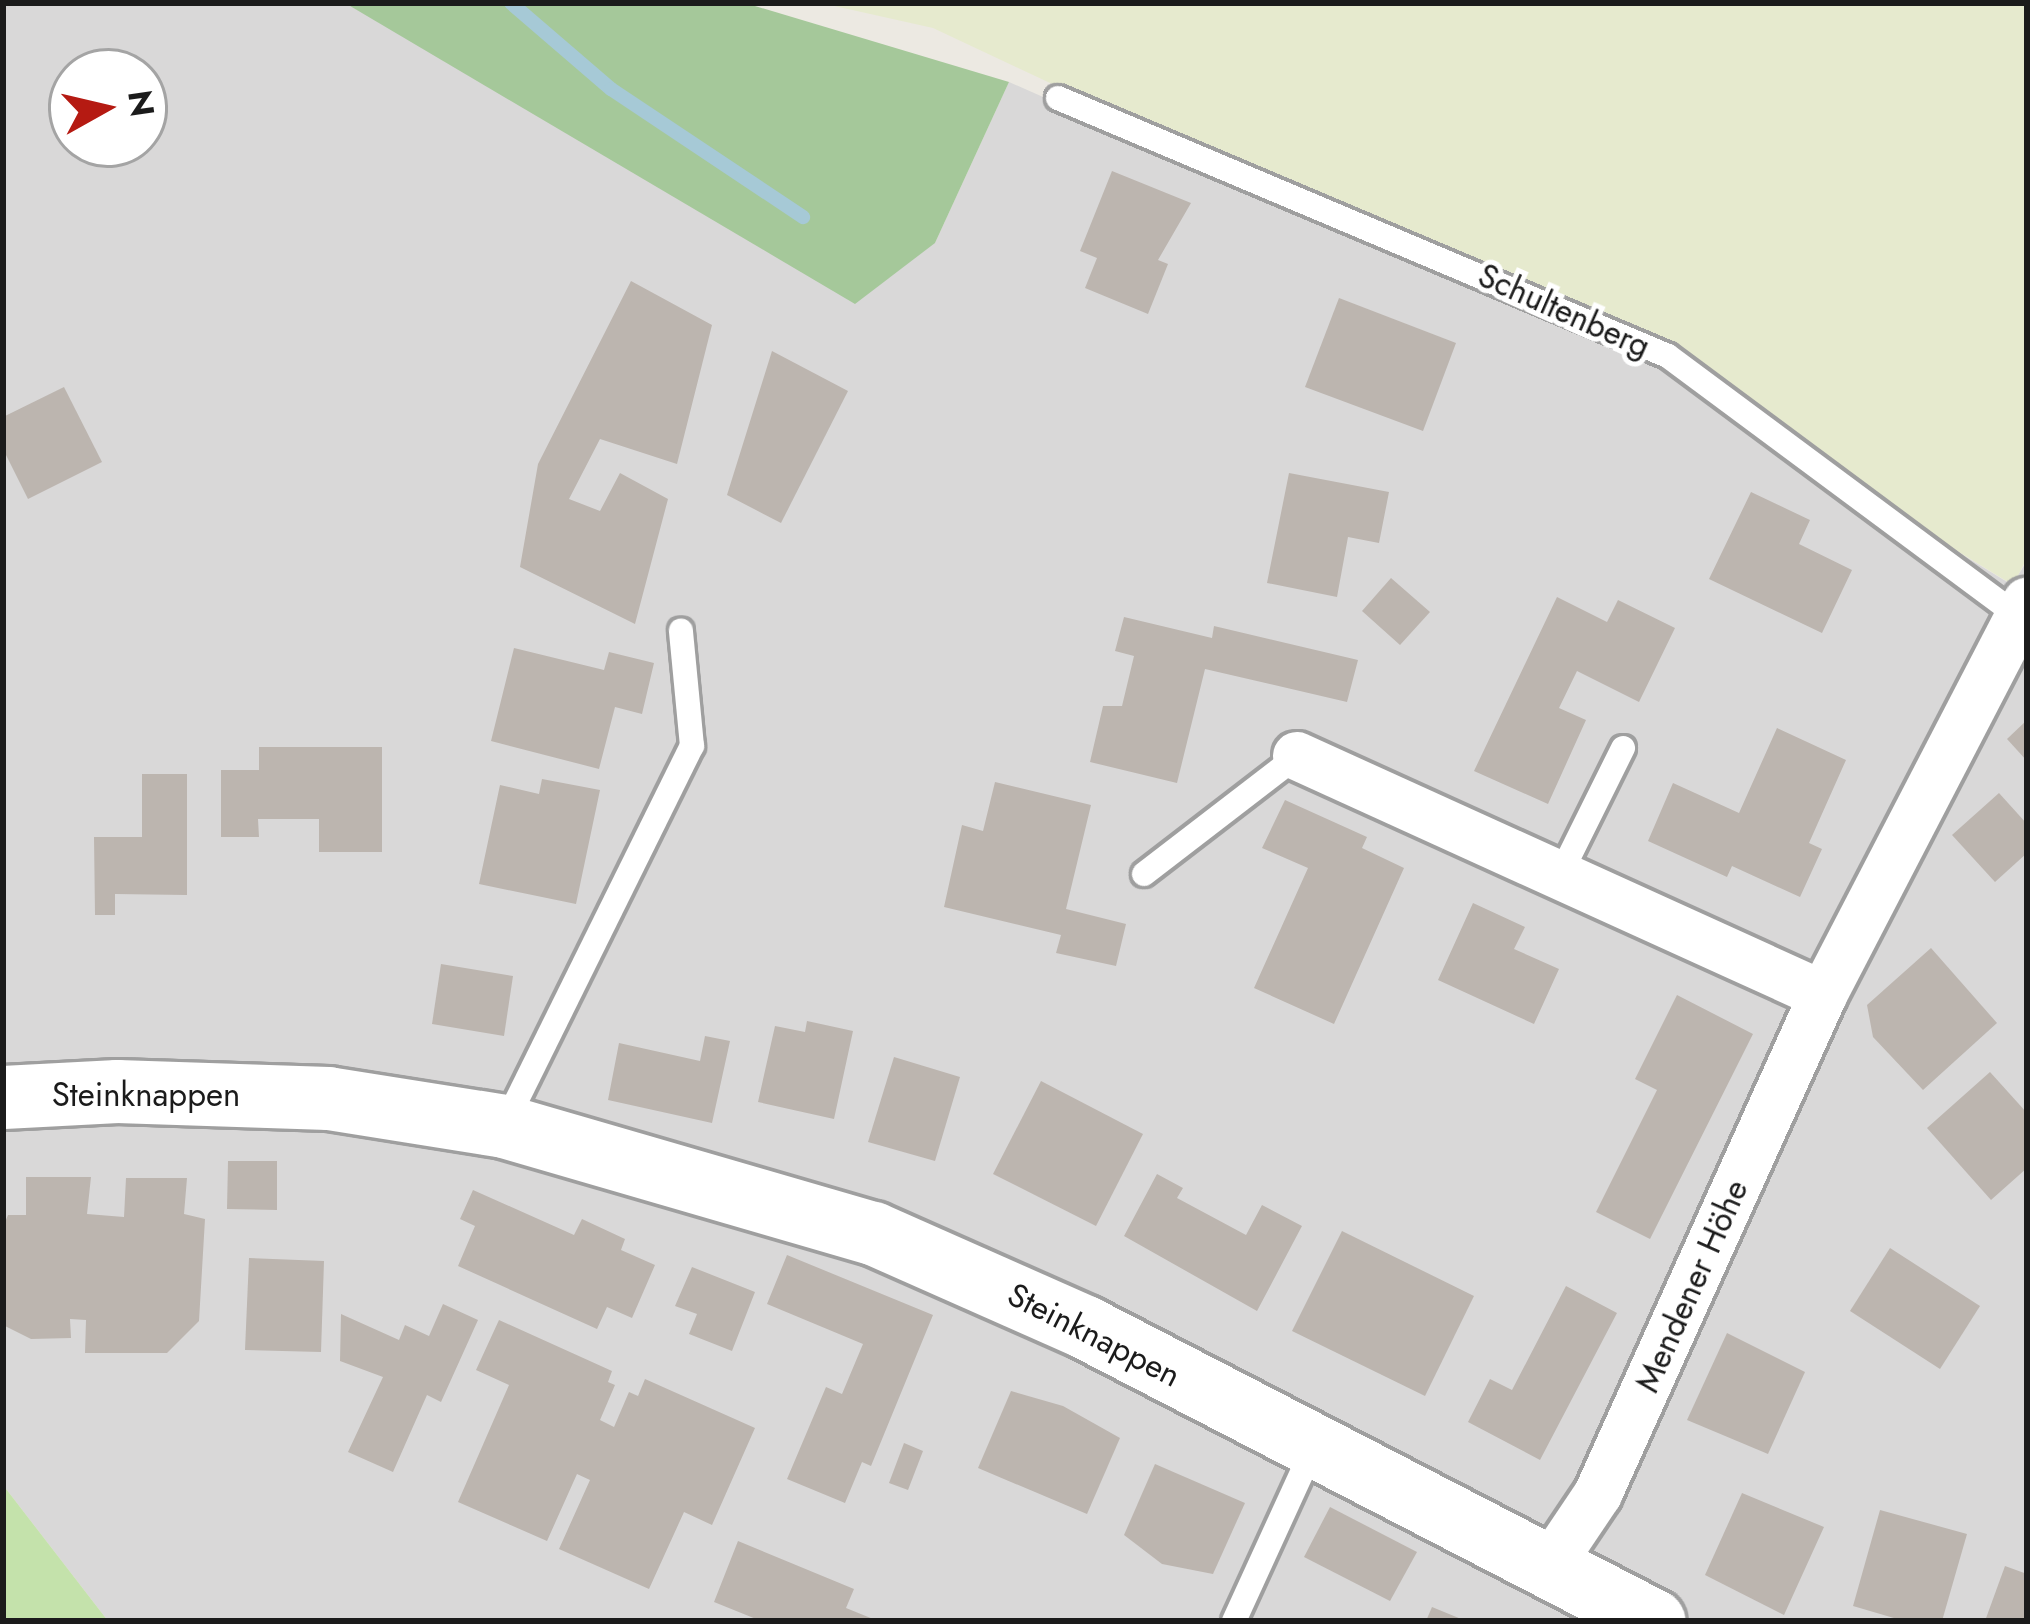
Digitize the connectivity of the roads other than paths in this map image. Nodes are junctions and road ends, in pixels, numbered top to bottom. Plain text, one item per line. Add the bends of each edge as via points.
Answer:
1 (1058, 98) dead end
2 (2022, 609) edge
3 (680, 631) dead end
4 (1623, 748) dead end
5 (1297, 756) joint
6 (1144, 874) dead end
7 (1558, 877) junction
8 (1823, 995) junction
9 (3, 1097) edge
10 (504, 1126) junction
11 (1312, 1451) junction
12 (1547, 1570) junction
13 (1234, 1621) edge
14 (1654, 1621) edge

1 - 2 lane, Schultenberg via 1668,356
2 - 8 street, Mendener Höhe
3 - 10 lane via 692,746
4 - 7 lane
5 - 6 lane
5 - 7 street
7 - 8 street
8 - 12 street, Mendener Höhe via 1598,1494
9 - 10 street, Steinknappen via 116,1091 328,1098
10 - 11 street, Steinknappen via 873,1233 1085,1327
11 - 12 street, Steinknappen
11 - 13 lane
12 - 14 street, Steinknappen

